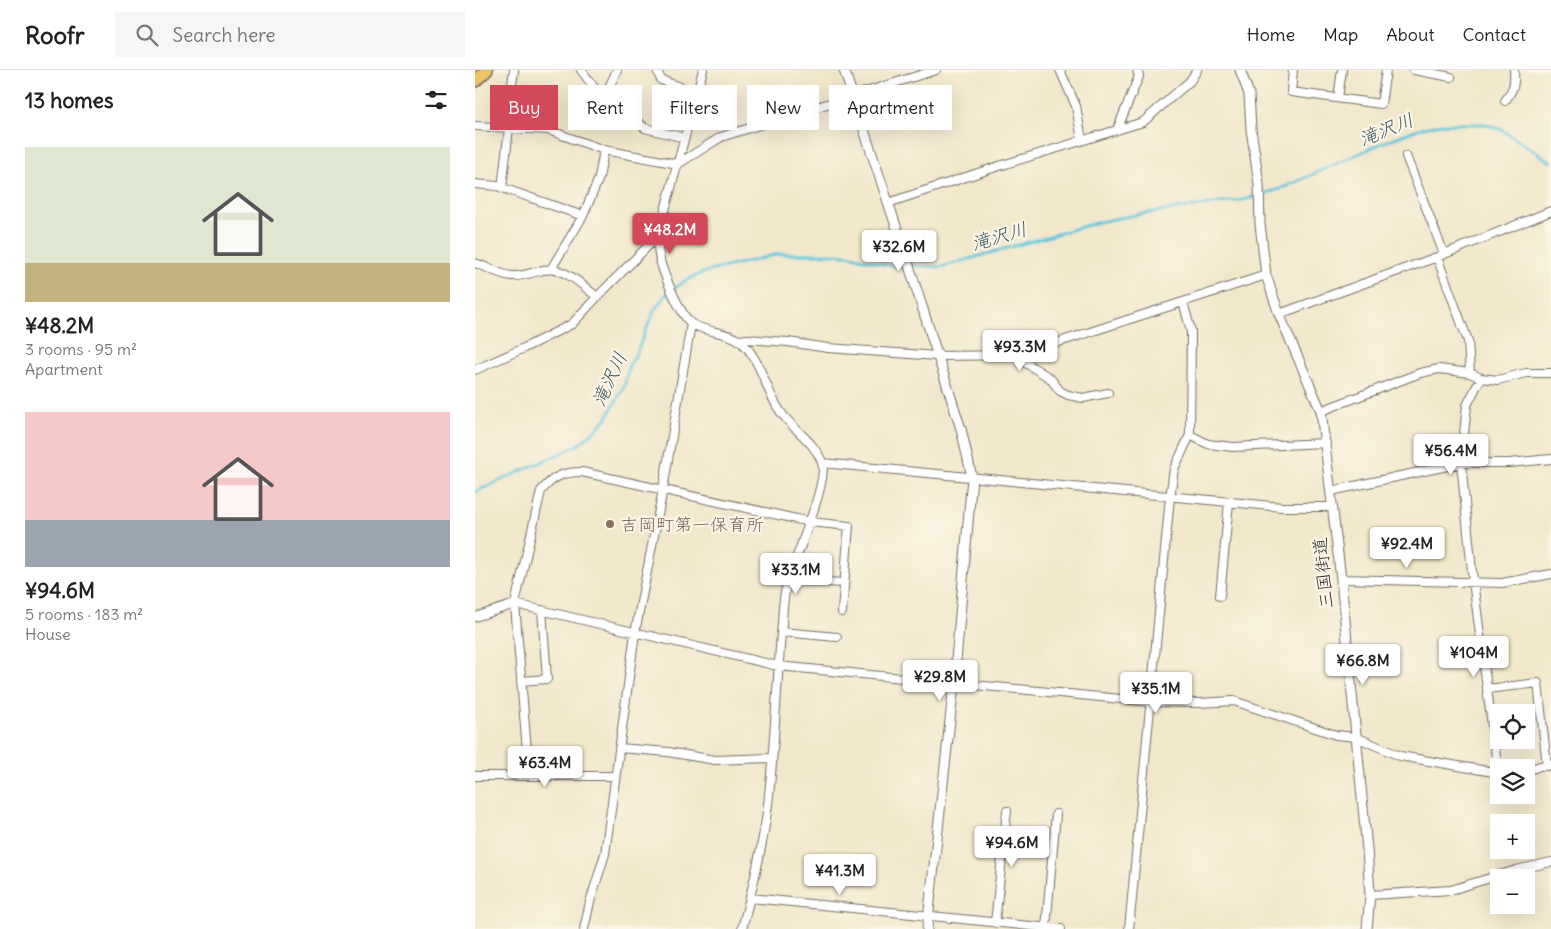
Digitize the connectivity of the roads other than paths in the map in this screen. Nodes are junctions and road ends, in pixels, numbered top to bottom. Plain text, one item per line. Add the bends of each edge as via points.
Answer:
1 (487, 70) edge
2 (514, 70) edge
3 (581, 70) edge
4 (617, 70) edge
5 (657, 70) edge
6 (703, 70) edge
7 (844, 70) edge
8 (936, 70) edge
9 (1060, 70) edge
10 (1137, 70) edge
11 (1197, 70) edge
12 (1240, 70) edge
13 (1293, 70) edge
14 (1342, 70) edge
15 (1386, 70) edge
16 (1415, 70) edge
17 (1514, 70) edge
18 (915, 73) edge
19 (1451, 77) dead end
20 (475, 80) edge
21 (512, 85) edge
22 (593, 85) edge
23 (610, 85) edge
24 (675, 85) edge
25 (699, 85) edge
26 (849, 85) edge
27 (882, 85) edge
28 (1338, 98) junction
29 (1505, 101) dead end
30 (829, 103) edge
31 (475, 126) edge
32 (642, 126) edge
33 (490, 127) edge
34 (507, 130) edge
35 (548, 130) edge
36 (687, 130) edge
37 (863, 130) edge
38 (1117, 130) junction
39 (685, 138) junction
40 (1082, 140) junction
41 (604, 150) junction
42 (1407, 156) dead end
43 (678, 164) junction
44 (475, 184) edge
45 (502, 188) junction
46 (888, 203) junction
47 (1551, 211) edge
48 (583, 216) junction
49 (658, 236) junction
50 (1440, 255) junction
51 (475, 263) edge
52 (551, 270) junction
53 (1266, 274) junction
54 (597, 297) junction
55 (1183, 302) junction
56 (1279, 314) junction
57 (691, 324) junction
58 (739, 340) junction
59 (1013, 355) junction
60 (937, 356) junction
61 (475, 370) edge
62 (1470, 373) junction
63 (1551, 373) edge
64 (1481, 378) junction
65 (1108, 393) dead end
66 (1321, 411) junction
67 (1190, 435) junction
68 (1326, 443) junction
69 (1551, 458) edge
70 (822, 463) junction
71 (1461, 463) junction
72 (972, 477) junction
73 (663, 489) junction
74 (1331, 491) junction
75 (1170, 497) junction
76 (1229, 502) junction
77 (1333, 507) junction
78 (810, 522) junction
79 (1551, 574) edge
80 (1341, 579) junction
81 (788, 580) junction
82 (1473, 581) junction
83 (845, 583) junction
84 (1221, 596) dead end
85 (515, 604) junction
86 (542, 610) junction
87 (843, 612) dead end
88 (475, 617) edge
89 (782, 632) junction
90 (635, 633) junction
91 (837, 638) dead end
92 (778, 666) junction
93 (521, 681) junction
94 (954, 684) junction
95 (1487, 689) junction
96 (1152, 702) junction
97 (1356, 737) junction
98 (619, 748) junction
99 (772, 758) junction
100 (1496, 759) edge
101 (1549, 765) edge
102 (1535, 768) edge
103 (1490, 772) edge
104 (475, 776) edge
105 (529, 776) junction
106 (615, 776) junction
107 (1007, 811) dead end
108 (1056, 814) dead end
109 (1551, 862) edge
110 (1370, 895) junction
111 (750, 898) junction
112 (929, 916) junction
113 (995, 923) junction
114 (1046, 928) junction
115 (584, 929) edge
116 (741, 929) edge
117 (927, 929) edge
118 (1061, 929) edge
119 (1129, 929) edge
120 (1367, 929) edge

1 - 20 main road
2 - 21 street
3 - 22 street
4 - 23 street
5 - 24 street via 661,80
6 - 25 street
7 - 26 street
8 - 18 street
9 - 40 street via 1076,106
10 - 38 street via 1139,76
11 - 38 street via 1143,122
12 - 53 street, 三国街道 via 1249,94
13 - 28 street via 1291,92
14 - 28 street
15 - 28 street via 1381,104
16 - 19 street
17 - 29 street via 1515,83
18 - 27 street
30 - 43 street via 721,137
31 - 33 street
32 - 39 street
34 - 45 street
35 - 41 street
36 - 39 street
37 - 46 street
38 - 40 street
39 - 43 street
40 - 46 street
41 - 43 street
41 - 48 street via 599,178
42 - 50 street
43 - 49 street
44 - 45 street
45 - 48 street
46 - 60 street
47 - 50 street
48 - 52 street
49 - 54 street
49 - 57 street via 665,277
50 - 56 street
50 - 62 street via 1467,341
51 - 52 street via 512,276
52 - 54 street via 572,277
53 - 55 street
53 - 56 street, 三国街道
54 - 61 street via 572,324
55 - 59 street
55 - 67 street via 1191,331
56 - 66 street, 三国街道
57 - 58 street
57 - 73 street
58 - 60 street
58 - 70 street via 752,356 778,409 810,443
59 - 60 street
59 - 65 street via 1050,378 1059,391 1068,395 1083,398
60 - 72 street via 961,429
62 - 64 street
62 - 66 street via 1439,369 1420,373
63 - 64 street via 1526,373 1498,380
64 - 71 street via 1467,405
66 - 68 street, 三国街道
67 - 68 street via 1208,444 1233,447
67 - 75 street via 1174,469
68 - 74 street, 三国街道
69 - 71 street via 1509,463
70 - 72 street
70 - 78 street
71 - 74 street
71 - 82 street
72 - 75 street
72 - 94 street
73 - 78 street
73 - 85 street via 582,472 566,472 548,483 541,491
73 - 90 street
74 - 77 street, 三国街道
75 - 76 street
75 - 96 street
76 - 77 street
76 - 84 street
77 - 80 street, 三国街道
78 - 81 street
78 - 83 street via 849,526
79 - 82 street via 1502,583
80 - 82 street
80 - 97 street, 三国街道
81 - 83 street
81 - 89 street
82 - 95 street
83 - 87 street
85 - 86 street
85 - 88 street
85 - 93 street
86 - 90 street
86 - 93 street via 547,679
89 - 91 street
89 - 92 street
90 - 92 street
90 - 98 street
92 - 94 street
92 - 99 street
93 - 105 street
94 - 96 street
94 - 112 street
95 - 100 street
95 - 101 street via 1538,683
96 - 97 street via 1234,701 1336,735
96 - 119 street
97 - 103 street via 1400,756
97 - 110 street, 三国街道
98 - 99 street via 715,760
98 - 106 street
99 - 111 street via 758,865
101 - 102 street
104 - 105 street
105 - 106 street
106 - 115 street via 605,854
107 - 113 street
108 - 114 street
109 - 110 street via 1451,890
110 - 120 street, 三国街道
111 - 112 street
111 - 116 street
112 - 113 street
112 - 117 street
113 - 114 street
114 - 118 street

